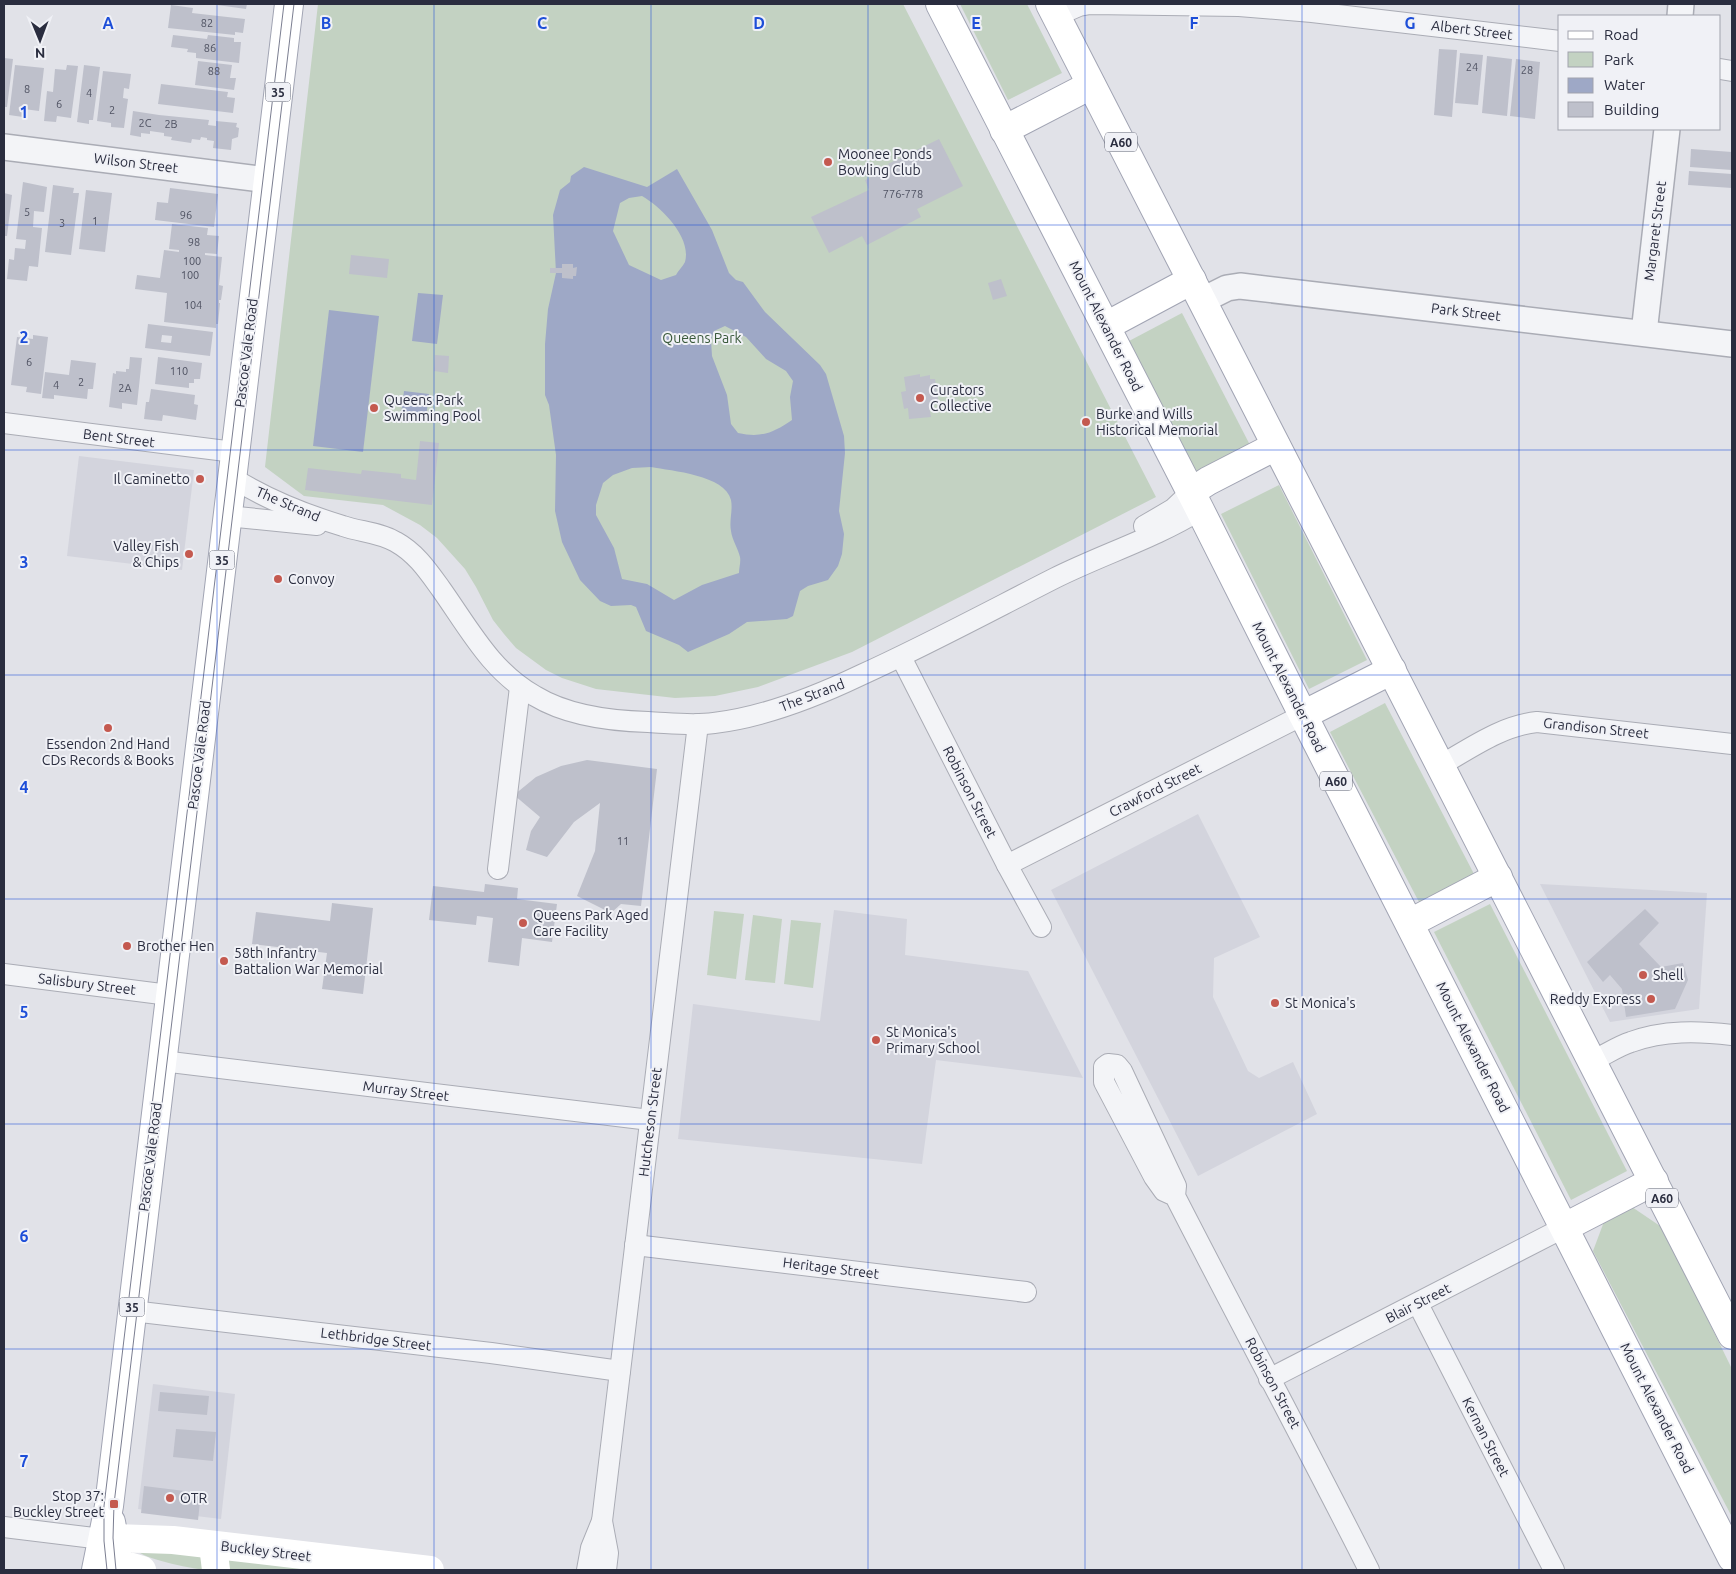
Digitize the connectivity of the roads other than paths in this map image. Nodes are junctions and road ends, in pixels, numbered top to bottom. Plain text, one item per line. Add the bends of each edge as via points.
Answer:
1 (289, 4) edge
2 (940, 4) edge
3 (1053, 10) edge
4 (1558, 41) edge
5 (1092, 85) junction
6 (1004, 130) junction
7 (1667, 130) edge
8 (4, 146) edge
9 (268, 180) junction
10 (1198, 290) junction
11 (1106, 326) junction
12 (1644, 333) junction
13 (1732, 344) edge
14 (4, 424) edge
15 (1280, 453) junction
16 (233, 464) junction
17 (1195, 501) junction
18 (227, 516) junction
19 (347, 527) junction
20 (901, 657) junction
21 (1392, 670) junction
22 (520, 687) junction
23 (1303, 715) junction
24 (698, 724) junction
25 (1732, 744) edge
26 (1441, 766) junction
27 (1007, 865) junction
28 (498, 869) dead end
29 (1498, 877) junction
30 (1410, 923) junction
31 (1041, 927) dead end
32 (4, 974) edge
33 (169, 995) junction
34 (1732, 1035) edge
35 (162, 1061) junction
36 (1592, 1061) junction
37 (650, 1120) junction
38 (1654, 1181) junction
39 (1175, 1196) junction
40 (1565, 1227) junction
41 (635, 1245) junction
42 (1026, 1292) dead end
43 (1418, 1304) junction
44 (132, 1311) junction
45 (1732, 1335) edge
46 (620, 1371) junction
47 (1269, 1379) junction
48 (602, 1521) junction
49 (4, 1527) edge
50 (214, 1558) edge
51 (1732, 1558) edge
52 (115, 1559) edge
53 (387, 1568) edge
54 (424, 1570) edge
55 (587, 1570) edge
56 (606, 1570) edge
57 (1369, 1570) edge
58 (1554, 1570) edge

1 - 9 main road, Pascoe Vale Road / 35
2 - 6 main road, Mount Alexander Road / A60
3 - 4 street, Albert Street via 1090,4 1240,6
3 - 5 main road, A60
5 - 6 main road
5 - 10 main road, A60
6 - 11 main road, Mount Alexander Road / A60
7 - 12 street, Margaret Street
8 - 9 street, Wilson Street
9 - 16 main road, Pascoe Vale Road / 35
10 - 11 main road
10 - 12 street, Park Street via 1240,286
10 - 15 main road, A60
11 - 17 main road, Mount Alexander Road / A60
12 - 13 street, Park Street
14 - 16 street, Bent Street
15 - 17 main road via 1208,480
15 - 21 main road, A60
16 - 18 main road, Pascoe Vale Road / 35
16 - 19 street, The Strand via 276,502
17 - 20 street, The Strand via 1174,525 1085,563
17 - 23 main road, Mount Alexander Road / A60
18 - 19 street, The Strand
18 - 33 main road, Pascoe Vale Road / 35
19 - 22 street, The Strand via 378,534 414,554 483,650
20 - 24 street, The Strand via 780,708 734,720
20 - 27 street, Robinson Street
21 - 23 main road
21 - 26 main road, A60
22 - 24 street, The Strand via 572,712 627,721
22 - 28 street
23 - 27 street, Crawford Street
23 - 30 main road, Mount Alexander Road / A60
24 - 37 street, Hutcheson Street
25 - 26 street, Grandison Street via 1537,722 1504,730
26 - 29 main road, A60
27 - 31 street, Robinson Street
29 - 30 main road
29 - 36 main road, A60
30 - 40 main road, Mount Alexander Road / A60
32 - 33 street, Salisbury Street
33 - 35 main road, Pascoe Vale Road / 35
34 - 36 street via 1700,1032 1647,1037 1629,1042
35 - 37 street, Murray Street
35 - 44 main road, Pascoe Vale Road / 35
36 - 38 main road, A60
37 - 41 street, Hutcheson Street
38 - 40 main road
38 - 45 main road, A60
39 - 39 street, Robinson Street via 1164,1191 1154,1177 1104,1082 1104,1067 1108,1064 1117,1065 1122,1071 1176,1186
39 - 47 street, Robinson Street
40 - 43 street, Blair Street
40 - 51 main road, Mount Alexander Road / A60
41 - 42 street, Heritage Street
41 - 46 street, Hutcheson Street
43 - 47 street, Blair Street
43 - 58 street, Kernan Street
44 - 46 street, Lethbridge Street
44 - 52 main road, Pascoe Vale Road / 35 via 109,1506
46 - 48 street, Hutcheson Street
47 - 57 street, Robinson Street
48 - 55 street, Hutcheson Street via 591,1548
48 - 56 street, Hutcheson Street via 608,1558
49 - 52 street, Buckley Street
50 - 52 main road, Buckley Street via 172,1540
50 - 53 main road, Buckley Street
53 - 54 main road, Buckley Street

